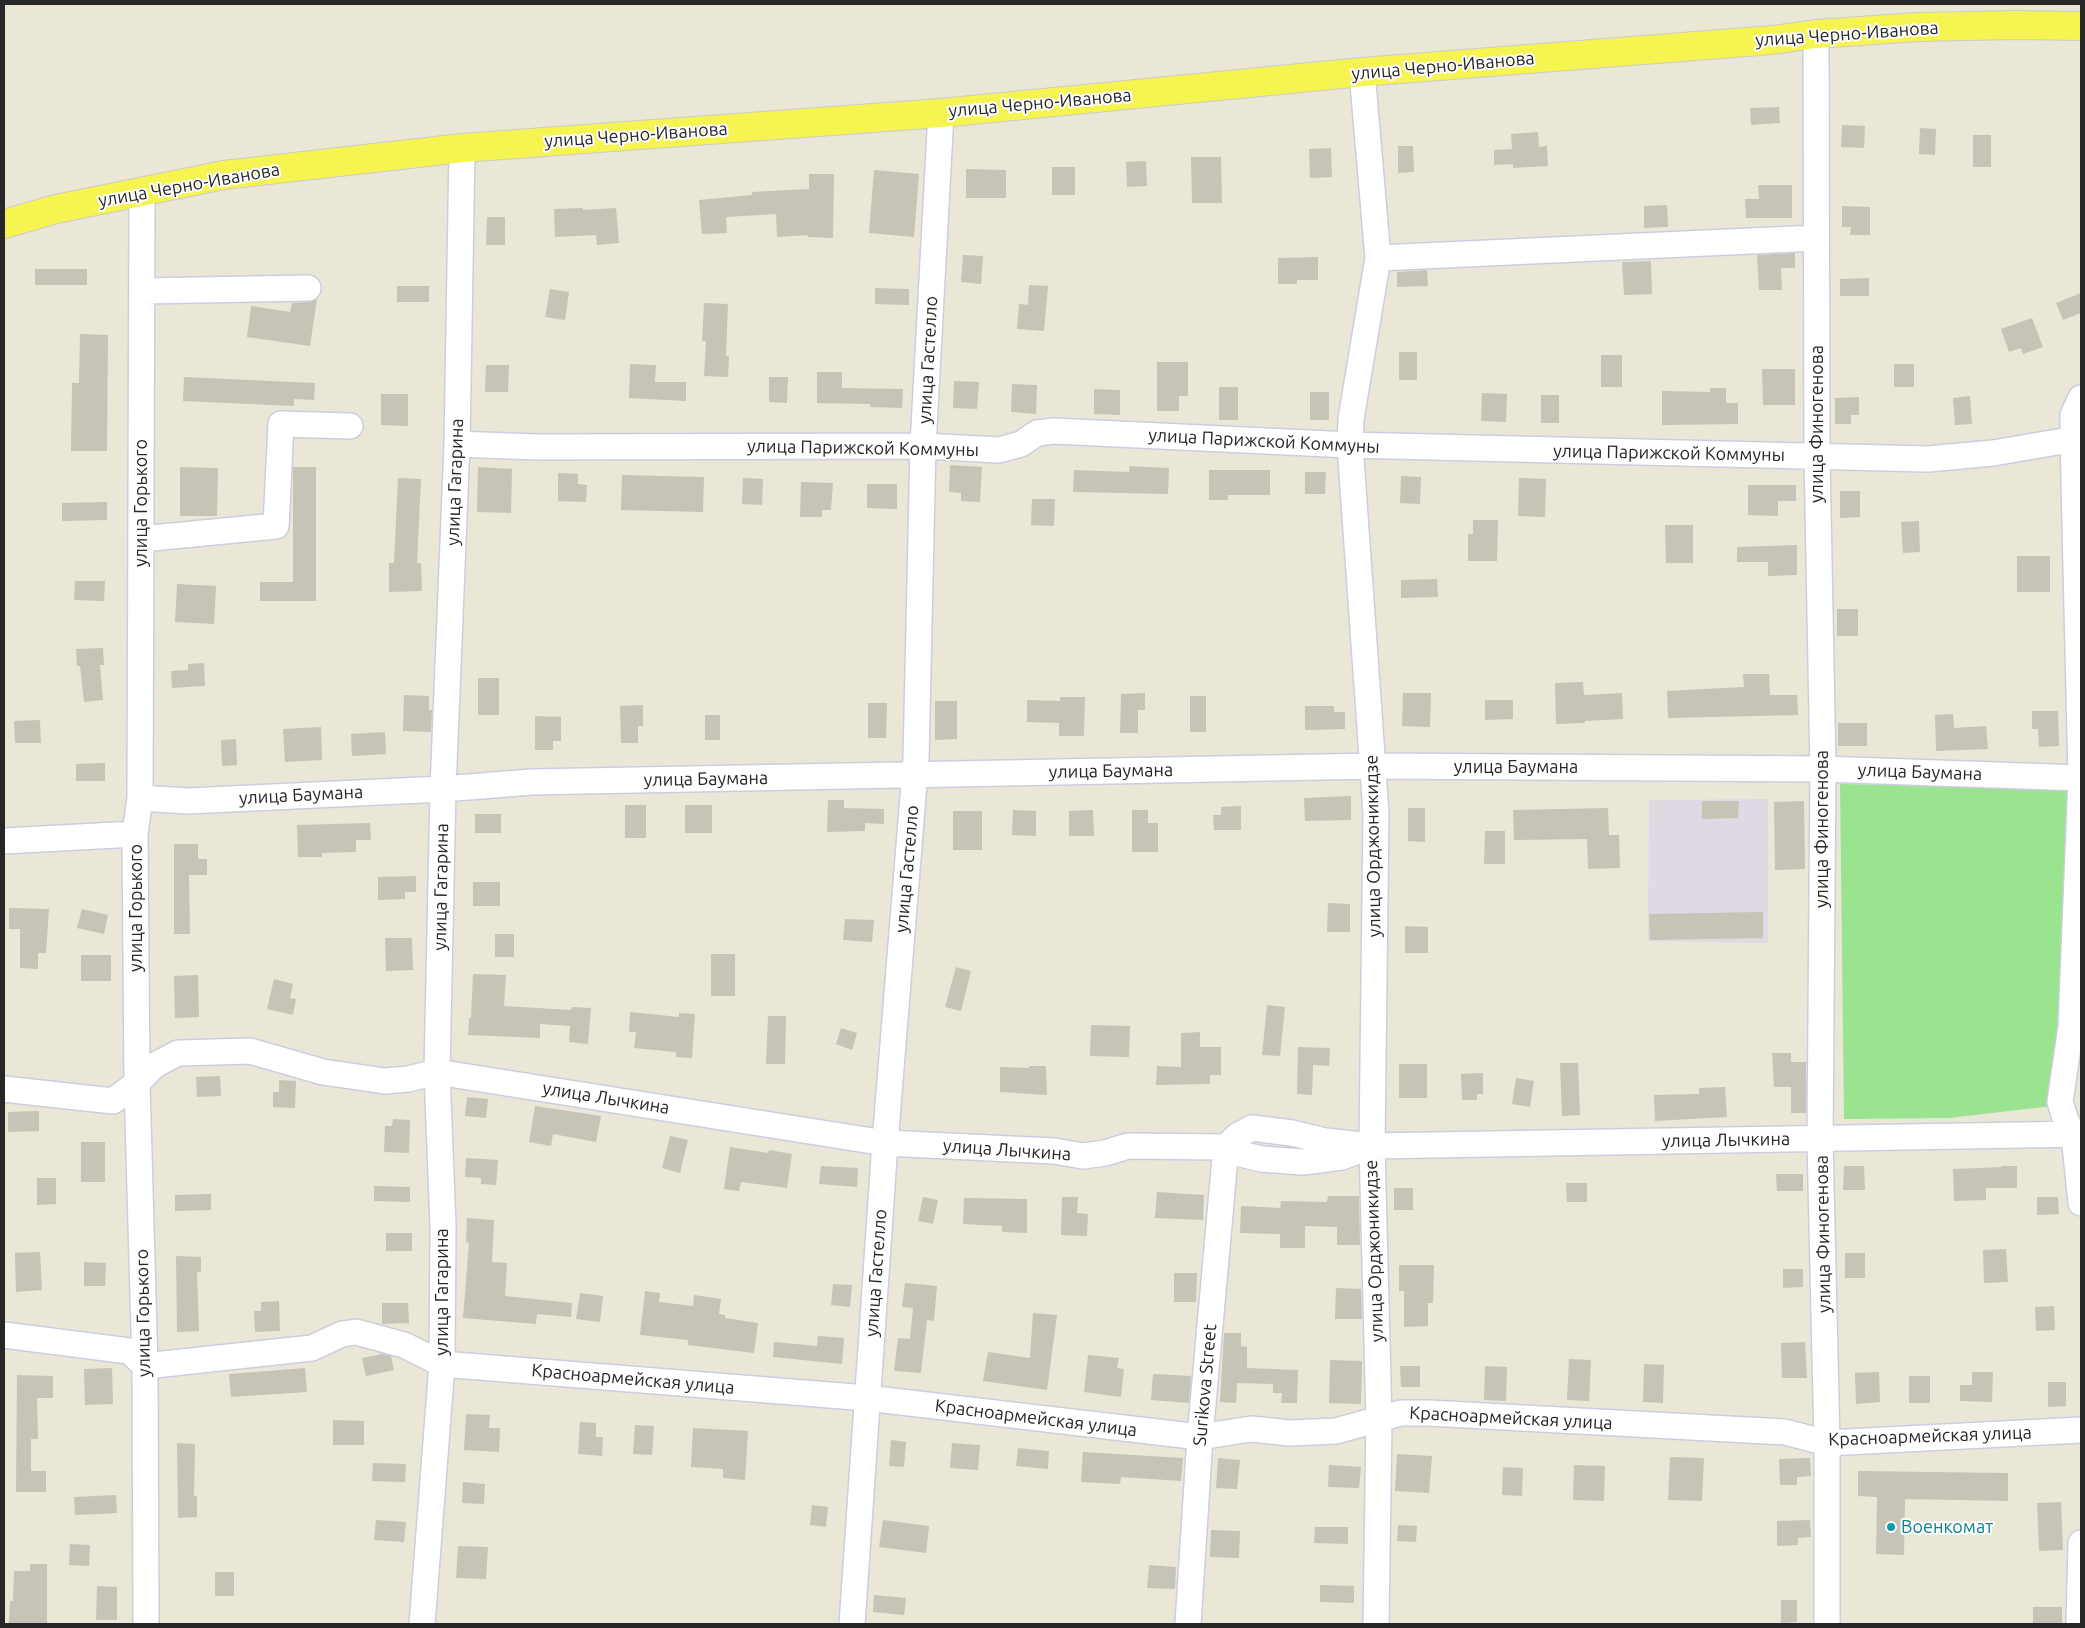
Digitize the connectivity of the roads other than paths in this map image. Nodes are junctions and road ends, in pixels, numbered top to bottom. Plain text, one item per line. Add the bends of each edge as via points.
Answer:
1 (2081, 26) edge
2 (1816, 34) junction
3 (1362, 72) junction
4 (941, 113) junction
5 (462, 148) junction
6 (142, 192) junction
7 (4, 224) edge
8 (1816, 238) junction
9 (1378, 258) junction
10 (308, 288) dead end
11 (142, 291) junction
12 (2081, 398) edge
13 (350, 426) dead end
14 (2077, 438) edge
15 (457, 444) junction
16 (1350, 445) junction
17 (923, 446) junction
18 (1817, 456) junction
19 (141, 539) junction
20 (1374, 766) junction
21 (1823, 769) junction
22 (914, 775) junction
23 (2081, 778) edge
24 (444, 789) junction
25 (140, 798) junction
26 (135, 834) junction
27 (4, 841) edge
28 (437, 1072) junction
29 (137, 1083) junction
30 (4, 1088) edge
31 (2077, 1134) edge
32 (1820, 1139) junction
33 (885, 1142) junction
34 (1372, 1146) junction
35 (1226, 1147) junction
36 (2081, 1203) edge
37 (4, 1335) edge
38 (442, 1364) junction
39 (145, 1366) junction
40 (867, 1398) junction
41 (1379, 1420) junction
42 (2081, 1430) edge
43 (1200, 1437) junction
44 (1827, 1443) junction
45 (2081, 1543) edge
46 (146, 1624) edge
47 (422, 1624) edge
48 (852, 1624) edge
49 (1188, 1624) edge
50 (1376, 1624) edge
51 (1827, 1624) edge
52 (2079, 1624) edge

1 - 2 main road, улица Черно-Иванова via 1918,27
2 - 3 main road, улица Черно-Иванова
2 - 8 street, улица Финогенова
3 - 4 main road, улица Черно-Иванова
3 - 9 street, улица Орджоникидзе
4 - 5 main road, улица Черно-Иванова
4 - 17 street, улица Гастелло
5 - 6 main road, улица Черно-Иванова via 224,175
5 - 15 street, улица Гагарина
6 - 7 main road, улица Черно-Иванова
6 - 11 street, улица Горького
8 - 9 street
8 - 18 street, улица Финогенова
9 - 16 street, улица Орджоникидзе via 1351,419
10 - 11 street
11 - 19 street, улица Горького
12 - 14 street via 2073,415
13 - 19 street via 281,424 276,526
14 - 18 street, улица Парижской Коммуны via 1993,453 1928,459
14 - 23 street
15 - 17 street, улица Парижской Коммуны via 536,447
15 - 24 street, улица Гагарина
16 - 17 street, улица Парижской Коммуны via 1054,431 1037,433 1021,444 999,450
16 - 18 street, улица Парижской Коммуны
16 - 20 street, улица Орджоникидзе
17 - 22 street, улица Гастелло
18 - 21 street, улица Финогенова
19 - 25 street, улица Горького
20 - 21 street, улица Баумана
20 - 22 street, улица Баумана
20 - 34 street, улица Орджоникидзе
21 - 23 street, улица Баумана
21 - 32 street, улица Финогенова
22 - 24 street, улица Баумана via 531,782
22 - 33 street, улица Гастелло
23 - 31 street via 2071,1027 2060,1102 2066,1121
24 - 25 street, улица Баумана via 188,801
24 - 28 street, улица Гагарина
25 - 26 street, улица Горького
26 - 27 street
26 - 29 street, улица Горького
28 - 29 street, улица Лычкина via 385,1081 323,1072 250,1052 178,1053 154,1065
28 - 33 street, улица Лычкина
28 - 38 street, улица Гагарина via 443,1226
29 - 30 street, улица Лычкина via 113,1101
29 - 39 street, улица Горького
31 - 32 street, улица Лычкина
31 - 36 street
32 - 34 street, улица Лычкина
32 - 44 street, улица Финогенова
33 - 35 street, улица Лычкина via 1054,1151 1082,1156 1128,1146
33 - 40 street, улица Гастелло
34 - 35 street, улица Лычкина via 1252,1128
34 - 41 street, улица Орджоникидзе
35 - 43 street, Surikova Street
37 - 39 street via 129,1351
38 - 39 street, Красноармейская улица via 404,1346 356,1332 342,1334 312,1348
38 - 40 street, Красноармейская улица
38 - 47 street, улица Гагарина
39 - 46 street, улица Горького
40 - 43 street, Красноармейская улица
40 - 48 street, улица Гастелло
41 - 43 street, Красноармейская улица via 1336,1431 1290,1433 1251,1429
41 - 44 street, Красноармейская улица via 1401,1413 1469,1415 1785,1432
41 - 50 street, улица Орджоникидзе
42 - 44 street, Красноармейская улица
43 - 49 street, Surikova Street
44 - 51 street, улица Финогенова
45 - 52 street

